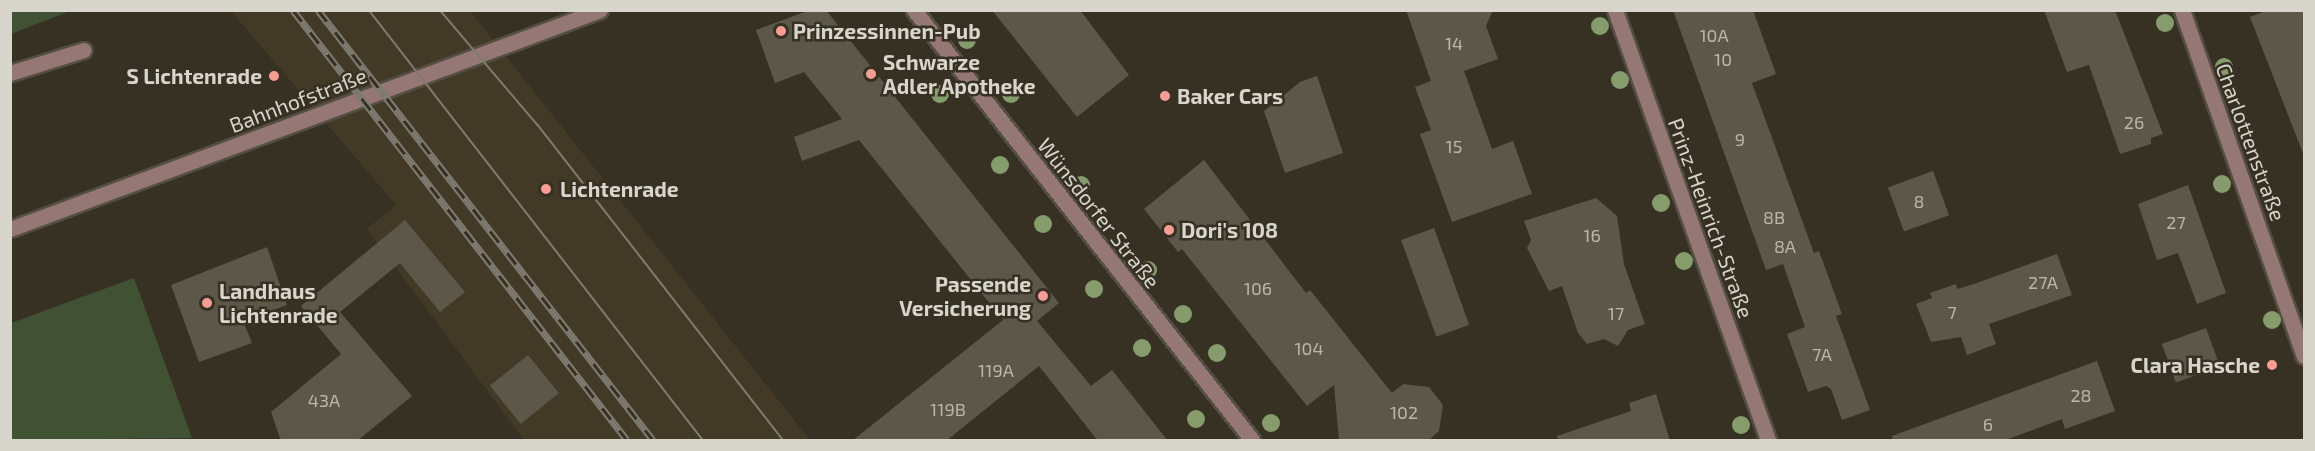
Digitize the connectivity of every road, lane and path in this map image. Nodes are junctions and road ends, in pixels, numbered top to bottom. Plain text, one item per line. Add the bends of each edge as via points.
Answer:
1 (600, 10) edge
2 (914, 10) edge
3 (1615, 10) edge
4 (2181, 10) edge
5 (84, 50) dead end
6 (10, 73) edge
7 (10, 229) edge
8 (2304, 356) edge
9 (1252, 441) edge
10 (1768, 441) edge

1 - 7 street, Bahnhofstraße
2 - 9 street, Wünsdorfer Straße
3 - 10 street, Prinz-Heinrich-Straße
4 - 8 street, Charlottenstraße
5 - 6 street

